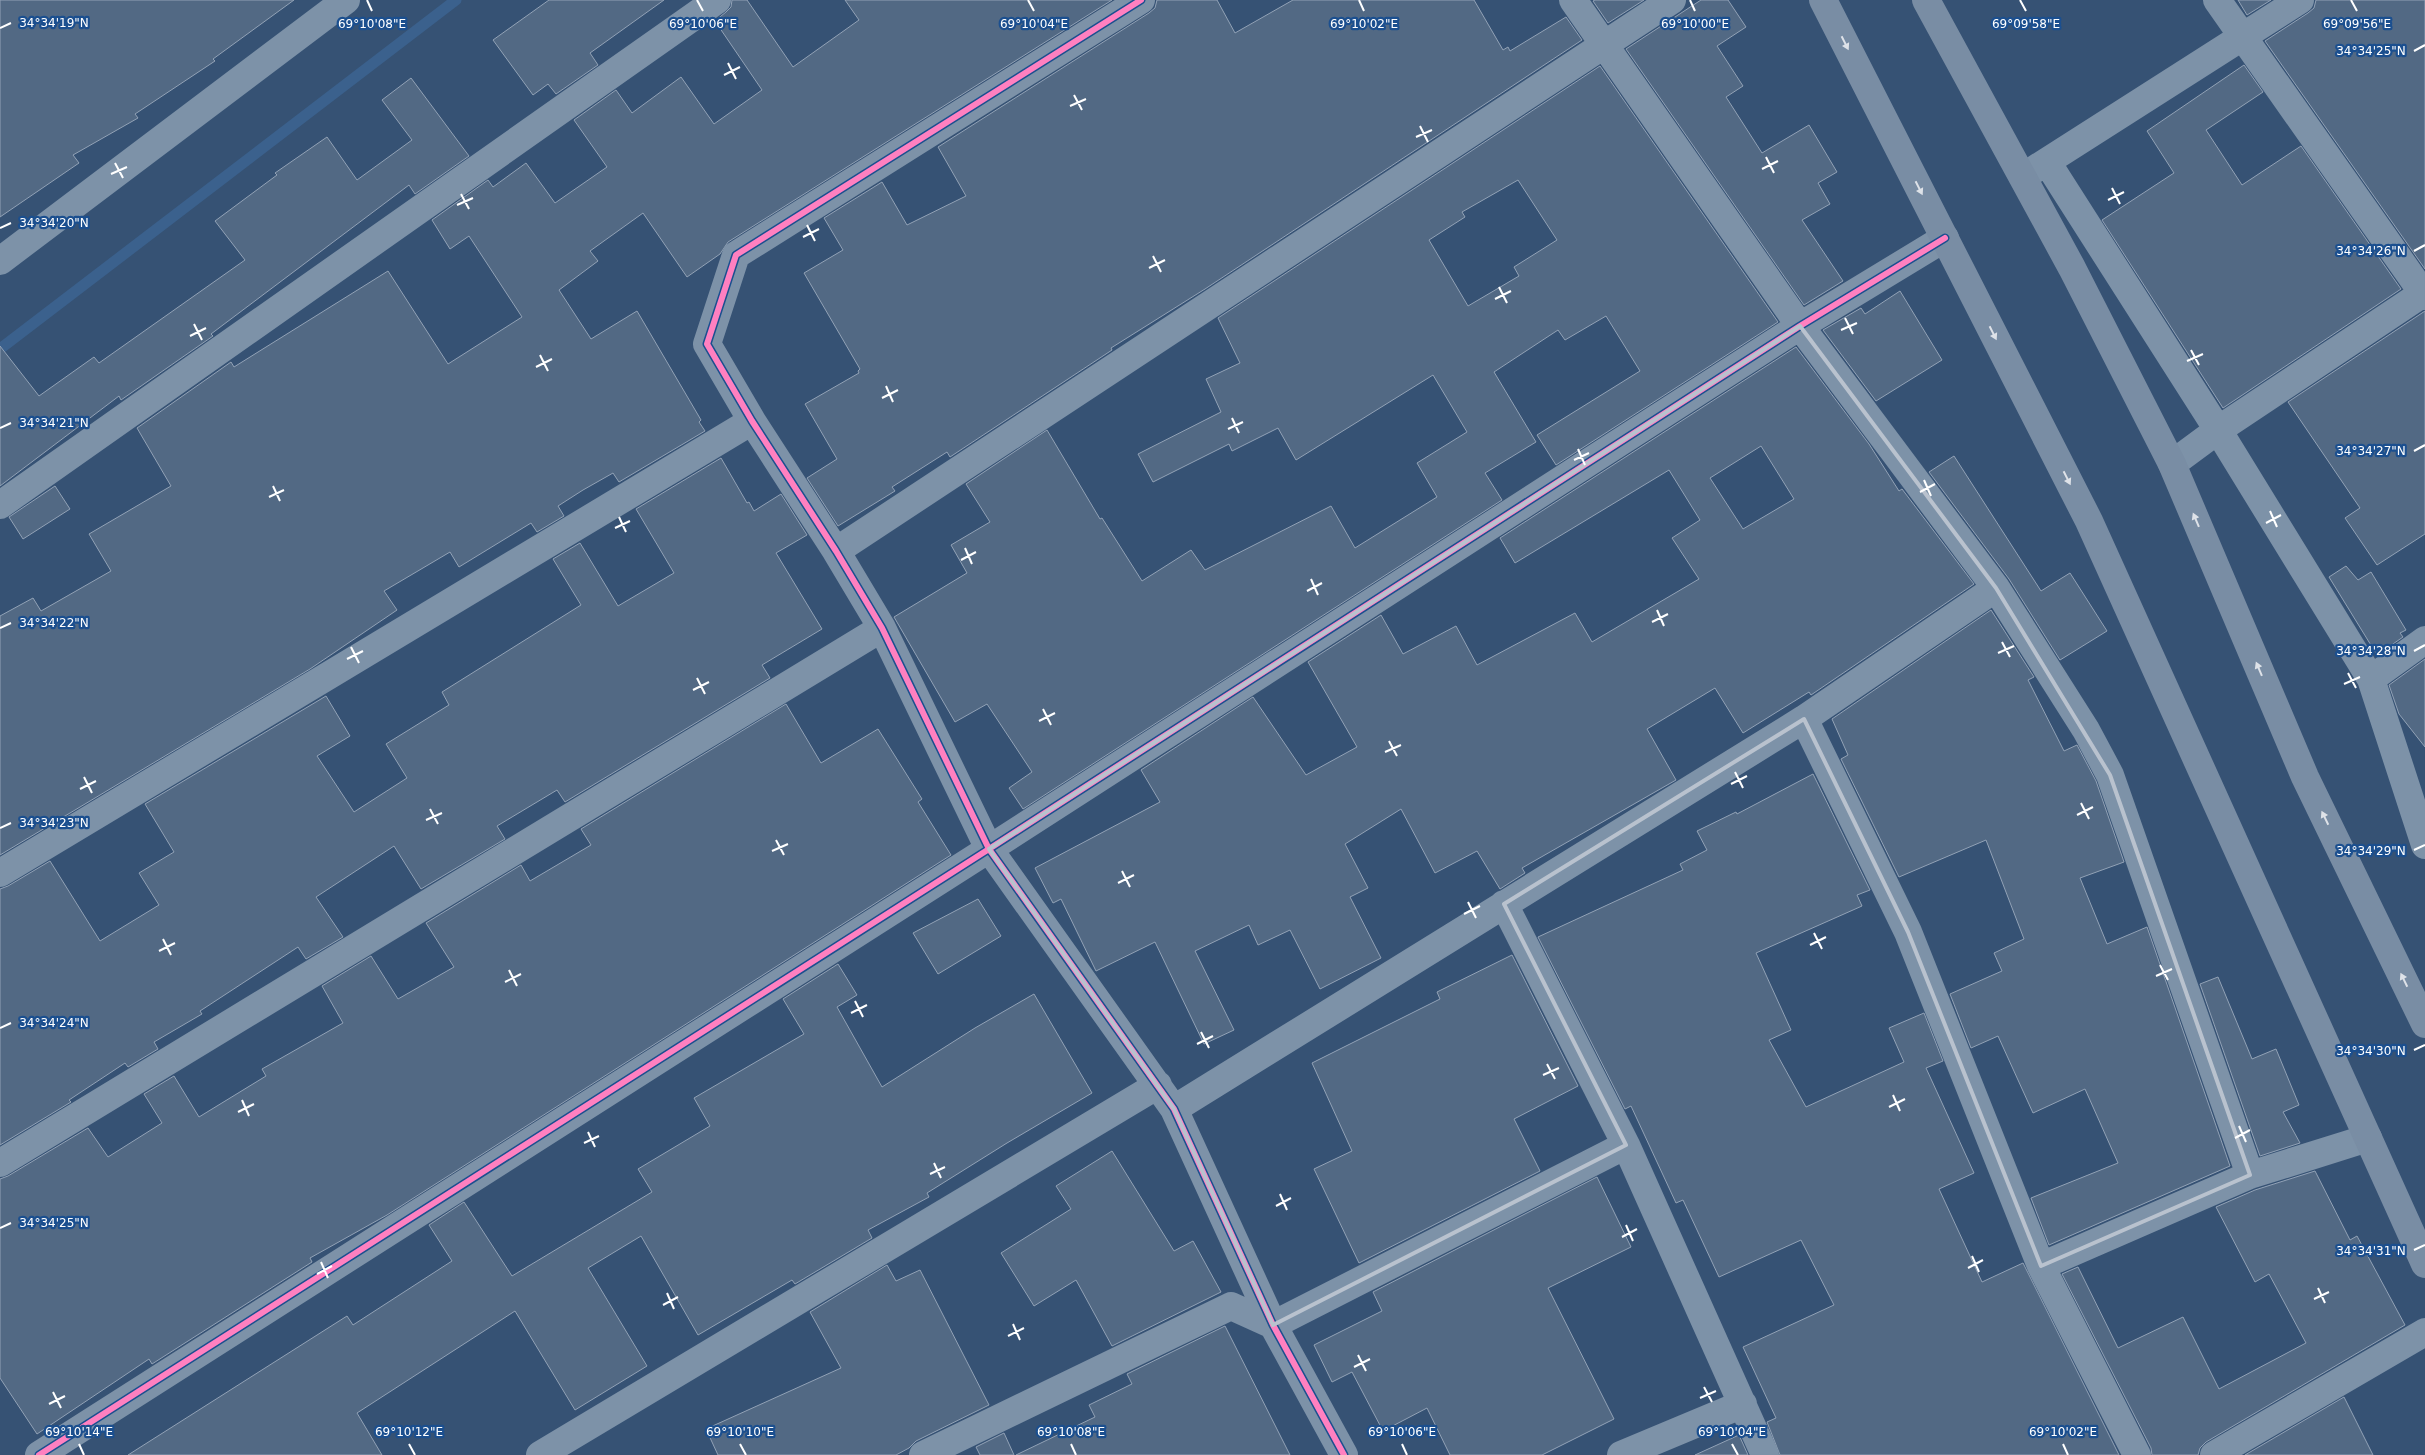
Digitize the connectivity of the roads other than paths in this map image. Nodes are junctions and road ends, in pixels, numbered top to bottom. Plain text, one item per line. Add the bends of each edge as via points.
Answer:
1 (346, 0) edge
2 (717, 0) edge
3 (1141, 0) edge
4 (1573, 0) edge
5 (1672, 0) edge
6 (1823, 0) edge
7 (1926, 0) edge
8 (2217, 0) edge
9 (2300, 0) edge
10 (2243, 38) junction
11 (1603, 44) junction
12 (2046, 162) junction
13 (2023, 177) junction
14 (1945, 238) junction
15 (0, 261) edge
16 (2424, 294) edge
17 (1800, 326) junction
18 (752, 421) junction
19 (2218, 430) junction
20 (2172, 464) junction
21 (0, 506) edge
22 (836, 551) junction
23 (1996, 588) junction
24 (882, 628) junction
25 (2425, 640) edge
26 (2371, 679) junction
27 (1804, 719) junction
28 (2425, 845) edge
29 (989, 849) junction
30 (0, 873) edge
31 (1504, 904) junction
32 (2425, 1024) edge
33 (1158, 1085) junction
34 (1174, 1109) junction
35 (2368, 1138) junction
36 (1626, 1145) junction
37 (0, 1163) edge
38 (2250, 1175) junction
39 (2425, 1264) edge
40 (2040, 1266) junction
41 (1273, 1324) junction
42 (2425, 1332) edge
43 (1743, 1404) junction
44 (39, 1455) edge
45 (540, 1455) edge
46 (924, 1455) edge
47 (1344, 1455) edge
48 (1621, 1455) edge
49 (1765, 1455) edge
50 (2137, 1455) edge
51 (2214, 1455) edge

1 - 15 street
2 - 21 street
3 - 18 street via 736,255 706,344
4 - 11 street
5 - 11 street
6 -> 14 street
7 - 13 street
8 - 10 street
9 - 10 street
10 - 12 street
10 - 16 street
11 - 17 street
11 - 22 street
12 - 13 street
12 - 19 street
13 - 20 street
14 - 17 street
14 -> 35 street via 2090,521
16 - 19 street
17 - 23 street
17 - 29 street
18 - 22 street
18 - 30 street
19 - 20 street
19 - 26 street
32 -> 20 street via 2305,778
22 - 24 street
23 - 27 street
23 - 38 street via 2086,730 2110,775
24 - 29 street
24 - 37 street
25 - 26 street
26 - 28 street
27 - 31 street
27 - 40 street via 1908,932
29 - 33 street
29 - 44 street
31 - 34 street
31 - 36 street
33 - 34 street
33 - 45 street
34 - 41 street
35 - 38 street
35 - 39 street
36 - 41 street
36 - 43 street
38 - 40 street
40 - 50 street
41 - 46 street via 1231,1306
41 - 47 street
42 - 51 street
43 - 48 street
43 - 49 street

